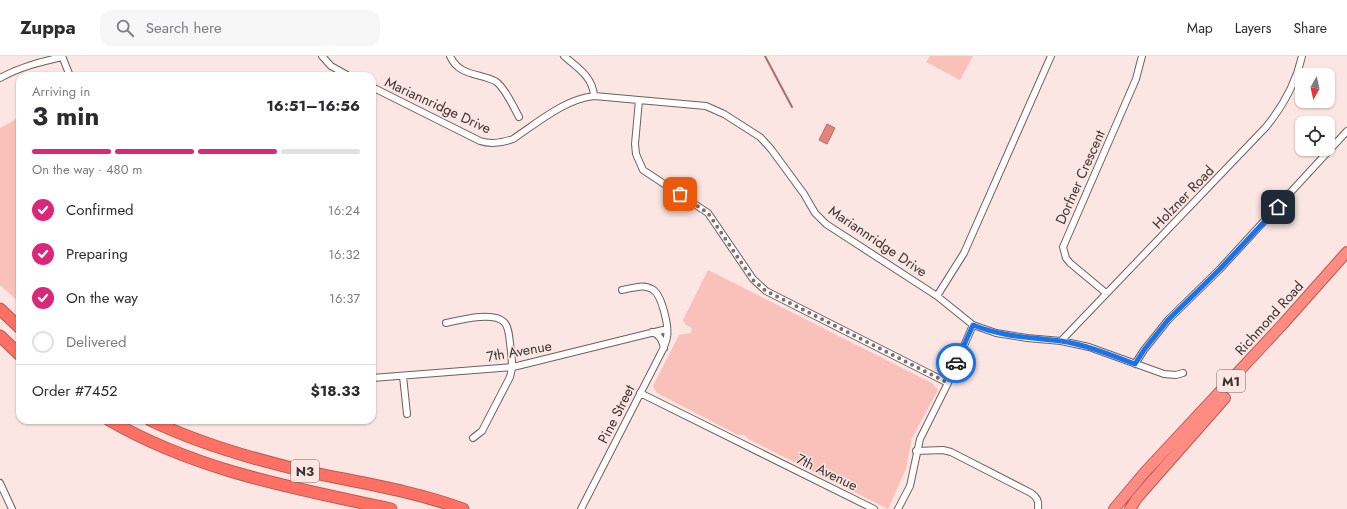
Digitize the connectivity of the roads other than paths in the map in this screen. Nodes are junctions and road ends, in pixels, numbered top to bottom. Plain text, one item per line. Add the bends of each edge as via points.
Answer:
1 (322, 56) edge
2 (450, 56) edge
3 (564, 56) edge
4 (1051, 56) edge
5 (1142, 56) edge
6 (1302, 56) edge
7 (62, 57) edge
8 (68, 72) edge
9 (342, 72) edge
10 (0, 78) edge
11 (376, 89) edge
12 (594, 96) junction
13 (639, 100) junction
14 (519, 117) dead end
15 (1347, 131) edge
16 (1347, 252) edge
17 (1347, 263) edge
18 (622, 290) dead end
19 (1106, 293) junction
20 (937, 296) junction
21 (0, 309) edge
22 (446, 323) dead end
23 (16, 324) edge
24 (973, 325) junction
25 (667, 329) junction
26 (652, 332) junction
27 (0, 336) edge
28 (1061, 341) junction
29 (664, 348) junction
30 (16, 351) edge
31 (1135, 364) junction
32 (513, 367) junction
33 (1183, 373) dead end
34 (403, 376) junction
35 (376, 378) edge
36 (948, 383) junction
37 (640, 393) junction
38 (407, 414) dead end
39 (117, 424) edge
40 (159, 424) edge
41 (473, 438) dead end
42 (916, 451) junction
43 (0, 483) edge
44 (12, 509) edge
45 (391, 509) edge
46 (463, 509) edge
47 (581, 509) edge
48 (874, 509) edge
49 (898, 509) edge
50 (1038, 509) edge
51 (1114, 509) edge
52 (1130, 509) edge

1 - 9 street via 331,66
2 - 14 street via 462,70 495,81
3 - 12 street via 587,76
4 - 20 street via 964,253
5 - 19 street, Dorfner Crescent via 1136,78 1063,247 1070,263
6 - 19 street, Holzner Road via 1292,87 1266,127
7 - 8 street
7 - 10 street via 33,64
11 - 12 street, Mariannridge Drive via 488,143 513,139 564,106
12 - 13 street, Mariannridge Drive
13 - 20 street, Mariannridge Drive via 706,106 752,131 766,143 815,213 826,224
13 - 36 street via 635,144 638,162 643,170 708,213 753,280 766,291
15 - 31 street via 1225,263 1168,320
16 - 51 highway, Richmond Road / M1
17 - 52 highway, Richmond Road / M1 via 1190,437
18 - 25 street via 639,286 656,291
19 - 28 street, Holzner Road
20 - 24 street, Mariannridge Drive
21 - 23 highway
22 - 32 street via 479,317 493,317 504,322 508,328
24 - 28 street, Mariannridge Drive via 996,333
24 - 36 street
25 - 26 street, 7th Avenue
25 - 29 street, Pine Street via 668,336
26 - 29 street via 662,341
26 - 32 street, 7th Avenue
27 - 30 highway
28 - 31 street, Mariannridge Drive via 1089,347
29 - 37 street, Pine Street
31 - 33 street, Mariannridge Drive via 1170,375
32 - 34 street, 7th Avenue
32 - 41 street via 482,431
34 - 35 street, 7th Avenue
34 - 38 street
36 - 42 street
37 - 47 street, Pine Street
37 - 48 street, 7th Avenue
39 - 45 highway, N3 via 162,447 217,468
40 - 46 highway, N3 via 197,440 259,460 404,491
42 - 49 street via 910,486
42 - 50 street via 951,452 1031,493 1038,501
43 - 44 street

